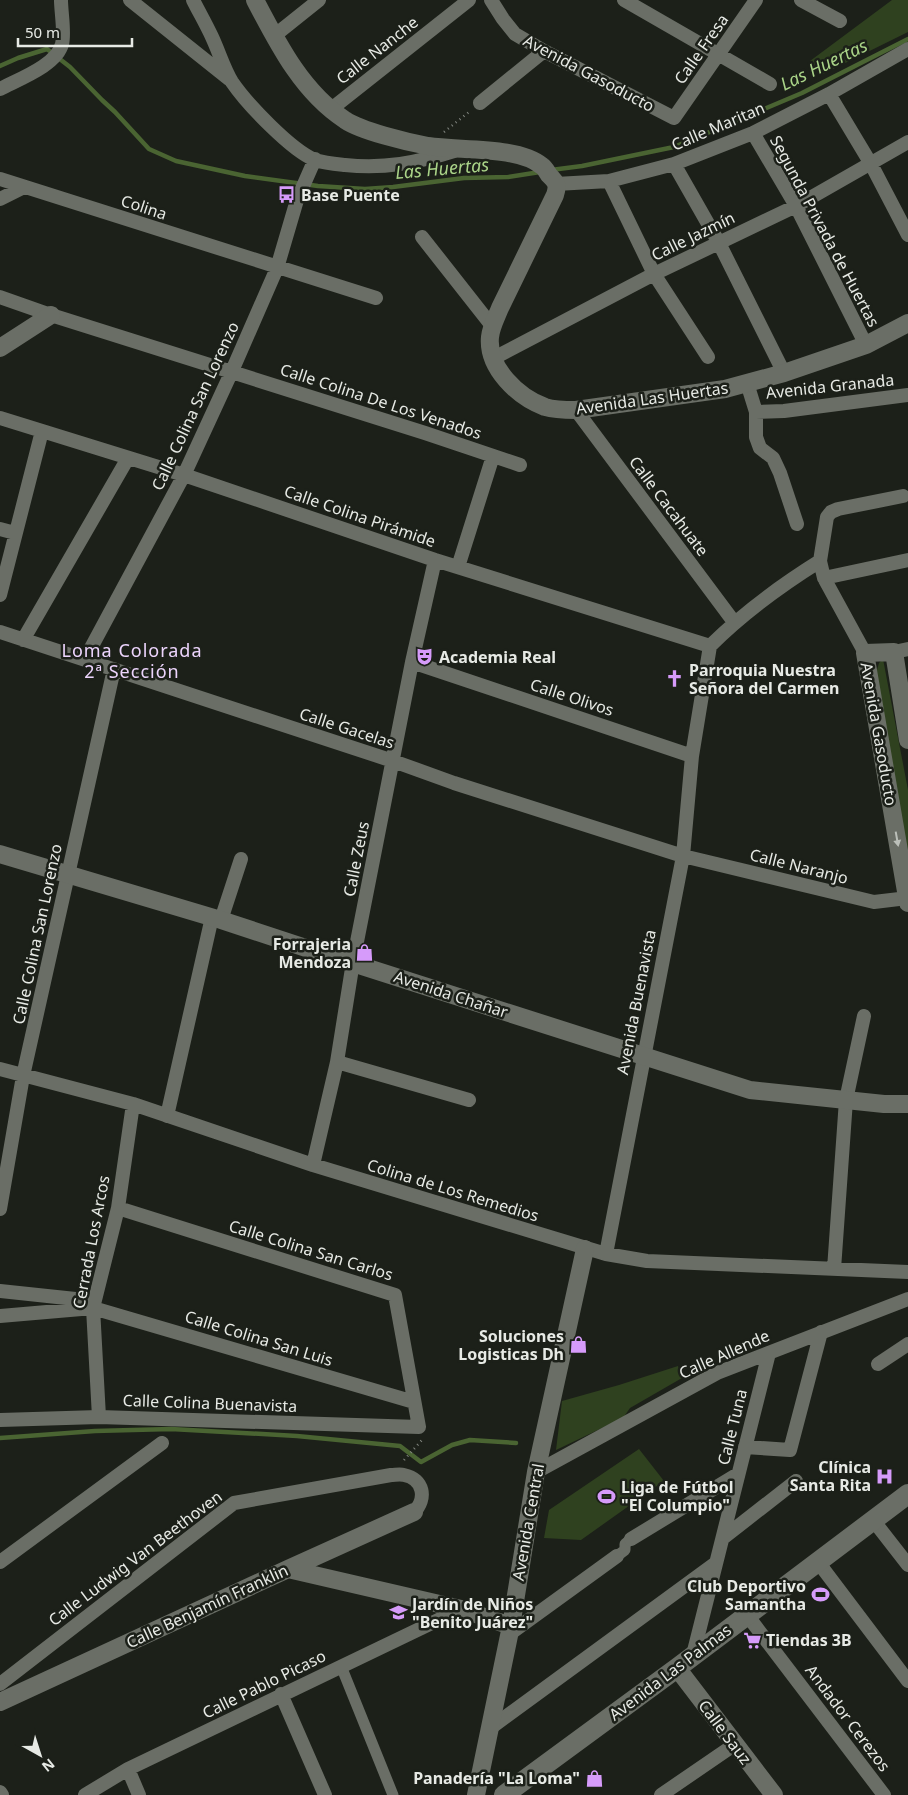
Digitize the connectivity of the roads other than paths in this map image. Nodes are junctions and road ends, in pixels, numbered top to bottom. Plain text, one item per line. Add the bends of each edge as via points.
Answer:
1 (60, 0) edge
2 (130, 0) edge
3 (193, 0) edge
4 (255, 0) edge
5 (319, 0) edge
6 (468, 0) edge
7 (492, 0) edge
8 (624, 0) edge
9 (756, 0) edge
10 (800, 0) edge
11 (840, 21) dead end
12 (274, 36) junction
13 (908, 48) edge
14 (544, 51) junction
15 (720, 54) junction
16 (231, 81) junction
17 (770, 84) dead end
18 (0, 90) edge
19 (830, 94) junction
20 (480, 103) road end
21 (330, 110) junction
22 (674, 118) joint
23 (753, 133) junction
24 (908, 142) edge
25 (457, 150) junction
26 (312, 164) junction
27 (674, 164) junction
28 (871, 164) junction
29 (0, 179) edge
30 (609, 181) junction
31 (555, 182) junction
32 (24, 187) junction
33 (0, 200) edge
34 (796, 206) junction
35 (908, 235) edge
36 (422, 237) dead end
37 (718, 243) junction
38 (277, 268) junction
39 (654, 274) junction
40 (0, 297) edge
41 (376, 298) dead end
42 (51, 315) junction
43 (908, 323) edge
44 (492, 326) junction
45 (866, 345) junction
46 (0, 348) edge
47 (708, 357) dead end
48 (492, 359) junction
49 (232, 371) junction
50 (784, 373) junction
51 (747, 383) junction
52 (908, 395) edge
53 (576, 410) junction
54 (756, 412) junction
55 (0, 418) edge
56 (42, 431) junction
57 (493, 456) junction
58 (128, 458) junction
59 (520, 465) dead end
60 (184, 475) junction
61 (904, 496) dead end
62 (797, 524) dead end
63 (0, 529) edge
64 (15, 533) junction
65 (435, 560) junction
66 (908, 560) edge
67 (820, 561) junction
68 (458, 567) junction
69 (824, 578) junction
70 (0, 596) edge
71 (734, 622) junction
72 (0, 632) edge
73 (23, 640) junction
74 (710, 646) junction
75 (901, 650) edge
76 (865, 653) junction
77 (86, 659) junction
78 (412, 662) junction
79 (114, 669) junction
80 (908, 740) edge
81 (692, 756) junction
82 (393, 761) junction
83 (0, 854) edge
84 (683, 856) junction
85 (241, 859) dead end
86 (67, 874) junction
87 (908, 900) edge
88 (216, 918) junction
89 (353, 962) junction
90 (864, 1016) dead end
91 (643, 1055) junction
92 (337, 1062) junction
93 (0, 1068) edge
94 (23, 1076) junction
95 (469, 1100) dead end
96 (846, 1100) junction
97 (134, 1104) junction
98 (908, 1104) edge
99 (168, 1116) junction
100 (313, 1164) junction
101 (118, 1208) junction
102 (0, 1209) edge
103 (585, 1249) junction
104 (606, 1254) junction
105 (834, 1269) junction
106 (908, 1272) edge
107 (0, 1291) edge
108 (908, 1299) edge
109 (94, 1308) junction
110 (0, 1316) edge
111 (821, 1332) junction
112 (908, 1344) edge
113 (769, 1353) junction
114 (878, 1364) dead end
115 (414, 1402) junction
116 (99, 1417) junction
117 (0, 1420) edge
118 (418, 1427) joint
119 (162, 1443) dead end
120 (745, 1447) junction
121 (536, 1472) junction
122 (738, 1474) junction
123 (796, 1481) dead end
124 (908, 1493) edge
125 (414, 1512) joint
126 (873, 1520) junction
127 (722, 1538) junction
128 (631, 1539) joint
129 (617, 1556) joint
130 (0, 1562) edge
131 (818, 1562) junction
132 (716, 1563) junction
133 (908, 1565) edge
134 (288, 1569) junction
135 (461, 1609) junction
136 (747, 1615) junction
137 (510, 1630) junction
138 (693, 1655) junction
139 (341, 1666) junction
140 (677, 1668) junction
141 (908, 1681) edge
142 (0, 1684) edge
143 (281, 1694) junction
144 (0, 1702) edge
145 (489, 1728) junction
146 (734, 1745) junction
147 (128, 1769) junction
148 (85, 1795) edge
149 (139, 1795) edge
150 (325, 1795) edge
151 (393, 1795) edge
152 (476, 1795) edge
153 (504, 1795) edge
154 (661, 1795) edge
155 (774, 1795) edge
156 (884, 1795) edge

1 - 18 street via 63,42 55,57
2 - 16 street
3 - 16 street
4 - 12 street
5 - 12 street
6 - 21 street, Calle Nanche
7 - 14 street, Avenida Gasoducto via 515,34
8 - 15 street
9 - 15 street, Calle Fresa
10 - 11 street
12 - 21 street via 301,78
13 - 19 street, Calle Maritan
14 - 20 street
14 - 22 street, Avenida Gasoducto
15 - 17 street
15 - 22 street, Calle Fresa
16 - 26 street via 271,126
19 - 23 street, Calle Maritan
19 - 28 street
21 - 25 street via 362,128 426,146
23 - 27 street, Calle Maritan
23 - 34 street, Segunda Privada de Huertas
24 - 28 street, Calle Jazmín
25 - 26 street via 423,161 390,166
25 - 31 street via 523,157 542,166
26 - 38 street, Calle Colina San Lorenzo via 297,200
27 - 30 street, Calle Maritan
27 - 37 street
28 - 34 street, Calle Jazmín
28 - 35 street
29 - 32 street, Colina
30 - 31 street, Calle Maritan
30 - 39 street
31 - 44 street via 556,195
32 - 33 street
32 - 38 street, Colina
34 - 37 street, Calle Jazmín
34 - 45 street, Segunda Privada de Huertas
36 - 44 street
37 - 39 street, Calle Jazmín
37 - 50 street
38 - 41 street, Colina
38 - 49 street, Calle Colina San Lorenzo
39 - 47 street
39 - 48 street, Calle Jazmín
40 - 42 street, Calle Colina De Los Venados
42 - 46 street
42 - 49 street, Calle Colina De Los Venados
43 - 45 street, Avenida Las Huertas
44 - 48 street
45 - 50 street, Avenida Las Huertas
48 - 53 street, Avenida Las Huertas via 517,390 529,398 558,410
49 - 57 street, Calle Colina De Los Venados
49 - 60 street, Calle Colina San Lorenzo
50 - 51 street, Avenida Las Huertas
51 - 53 street, Avenida Las Huertas via 726,389
51 - 54 street
52 - 54 street, Avenida Granada
53 - 71 street, Calle Cacahuate
54 - 62 street via 756,438 760,448 773,458
55 - 56 street, Calle Colina Pirámide
56 - 58 street, Calle Colina Pirámide
56 - 64 street
57 - 59 street, Calle Colina De Los Venados
57 - 68 street
58 - 60 street, Calle Colina Pirámide
58 - 73 street
60 - 65 street, Calle Colina Pirámide
60 - 77 street, Calle Colina San Lorenzo
61 - 67 street via 831,512 827,517
63 - 64 street
64 - 70 street
65 - 68 street, Calle Colina Pirámide
65 - 78 street, Calle Zeus
66 - 69 street
67 - 69 street
67 - 71 street
68 - 74 street, Calle Colina Pirámide
69 - 76 street
71 - 74 street
72 - 73 street, Calle Gacelas
73 - 77 street, Calle Gacelas
74 - 81 street, Avenida Buenavista
75 - 76 street, Avenida Gasoducto
75 - 80 street, Avenida Gasoducto
76 -> 87 street, Avenida Gasoducto
77 - 79 street, Calle Gacelas
78 - 81 street, Calle Olivos
78 - 82 street, Calle Zeus
79 - 82 street, Calle Gacelas
79 - 86 street, Calle Colina San Lorenzo
81 - 84 street, Avenida Buenavista
82 - 84 street, Calle Gacelas
82 - 89 street, Calle Zeus
83 - 86 street, Avenida Chañar
84 - 87 street, Calle Naranjo via 874,902
84 - 91 street, Avenida Buenavista
85 - 88 street
86 - 88 street, Avenida Chañar
86 - 94 street, Calle Colina San Lorenzo
88 - 89 street, Avenida Chañar
88 - 99 street
89 - 91 street, Avenida Chañar
89 - 92 street, Calle Zeus
90 - 96 street
91 - 96 street, Avenida Chañar via 750,1090
91 - 104 street, Avenida Buenavista
92 - 95 street
92 - 100 street, Calle Zeus
93 - 94 street, Colina de Los Remedios
94 - 97 street, Colina de Los Remedios
94 - 102 street, Calle Colina San Lorenzo
96 - 98 street, Avenida Chañar
96 - 105 street
97 - 99 street, Colina de Los Remedios
97 - 101 street, Cerrada Los Arcos
99 - 100 street, Colina de Los Remedios
100 - 103 street, Colina de Los Remedios
101 - 109 street, Cerrada Los Arcos
101 - 115 street, Calle Colina San Carlos via 395,1294
103 - 104 street, Colina de Los Remedios
103 - 121 street, Avenida Central
104 - 105 street, Colina de Los Remedios via 648,1261
105 - 106 street, Colina de Los Remedios
107 - 109 street via 85,1300
108 - 111 street, Calle Allende
109 - 110 street
109 - 115 street, Calle Colina San Luis
109 - 116 street, Cerrada Los Arcos
111 - 113 street, Calle Allende
111 - 120 street via 790,1450
112 - 114 street
113 - 120 street, Calle Tuna
113 - 121 street, Calle Allende via 717,1373
115 - 118 street, Calle Colina San Carlos
116 - 117 street, Calle Colina Buenavista
116 - 118 street, Calle Colina Buenavista
119 - 130 street
120 - 122 street, Calle Tuna
121 - 137 street, Avenida Central
122 - 127 street, Calle Tuna
122 - 128 street
123 - 127 street
124 - 126 main road, Avenida Las Palmas
125 - 134 street, Calle Benjamín Franklin
125 - 142 street, Calle Ludwig Van Beethoven via 423,1498 421,1488 413,1478 403,1475 234,1503
126 - 131 main road, Avenida Las Palmas
126 - 133 street
127 - 132 street, Calle Tuna
128 - 129 street
129 - 137 street
131 - 136 main road, Avenida Las Palmas
131 - 141 street
132 - 138 street, Calle Tuna
132 - 145 street
134 - 135 street
134 - 144 street, Calle Benjamín Franklin
135 - 137 street
135 - 139 street, Calle Pablo Picaso
136 - 138 main road, Avenida Las Palmas
136 - 156 street, Andador Cerezos
137 - 145 street, Avenida Central
138 - 140 main road, Avenida Las Palmas
139 - 143 street, Calle Pablo Picaso
139 - 151 street
140 - 146 street, Calle Sauz
140 - 153 main road, Avenida Las Palmas
143 - 147 street, Calle Pablo Picaso
143 - 150 street
145 - 152 street, Avenida Central
146 - 154 street
146 - 155 street, Calle Sauz
147 - 148 street, Calle Pablo Picaso
147 - 149 street

